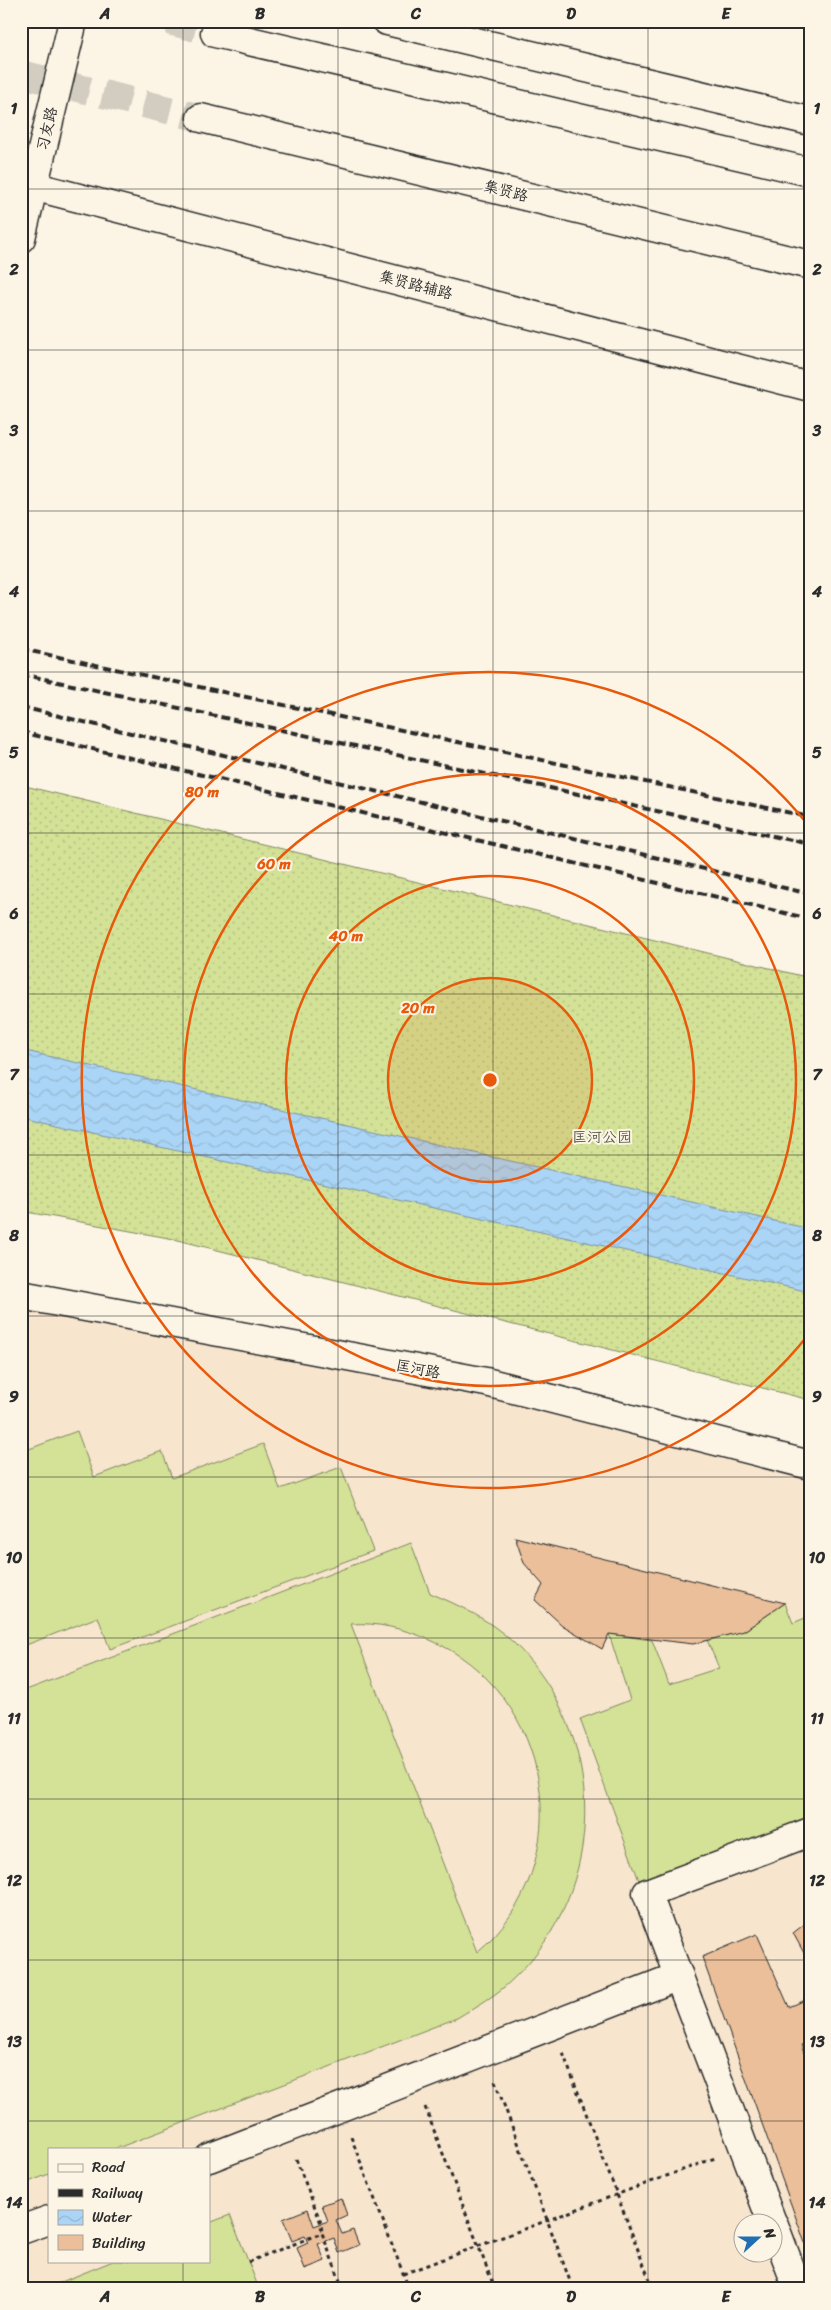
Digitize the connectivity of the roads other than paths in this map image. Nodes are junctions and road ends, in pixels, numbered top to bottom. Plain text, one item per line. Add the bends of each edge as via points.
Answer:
1 (73, 21) edge
2 (387, 21) edge
3 (215, 33) tunnel mouth
4 (201, 118) tunnel mouth
5 (810, 121) edge
6 (810, 172) edge
7 (28, 185) edge
8 (21, 238) edge
9 (810, 265) edge
10 (810, 386) edge
11 (21, 1295) edge
12 (810, 1464) edge
13 (810, 1832) edge
14 (678, 1976) junction
15 (210, 2158) edge
16 (768, 2212) edge
17 (48, 2220) edge
18 (21, 2230) edge
19 (784, 2253) edge
20 (798, 2289) edge

1 - 7 main road, 习友路
2 - 5 main road
3 - 6 main road
4 - 9 main road, 集贤路
7 - 8 main road, 习友路
7 - 10 main road, 集贤路辅路
11 - 12 main road, 匡河路 via 486,1382
13 - 14 main road via 646,1893
14 - 15 main road
14 - 16 main road
17 - 18 main road
19 - 20 main road

